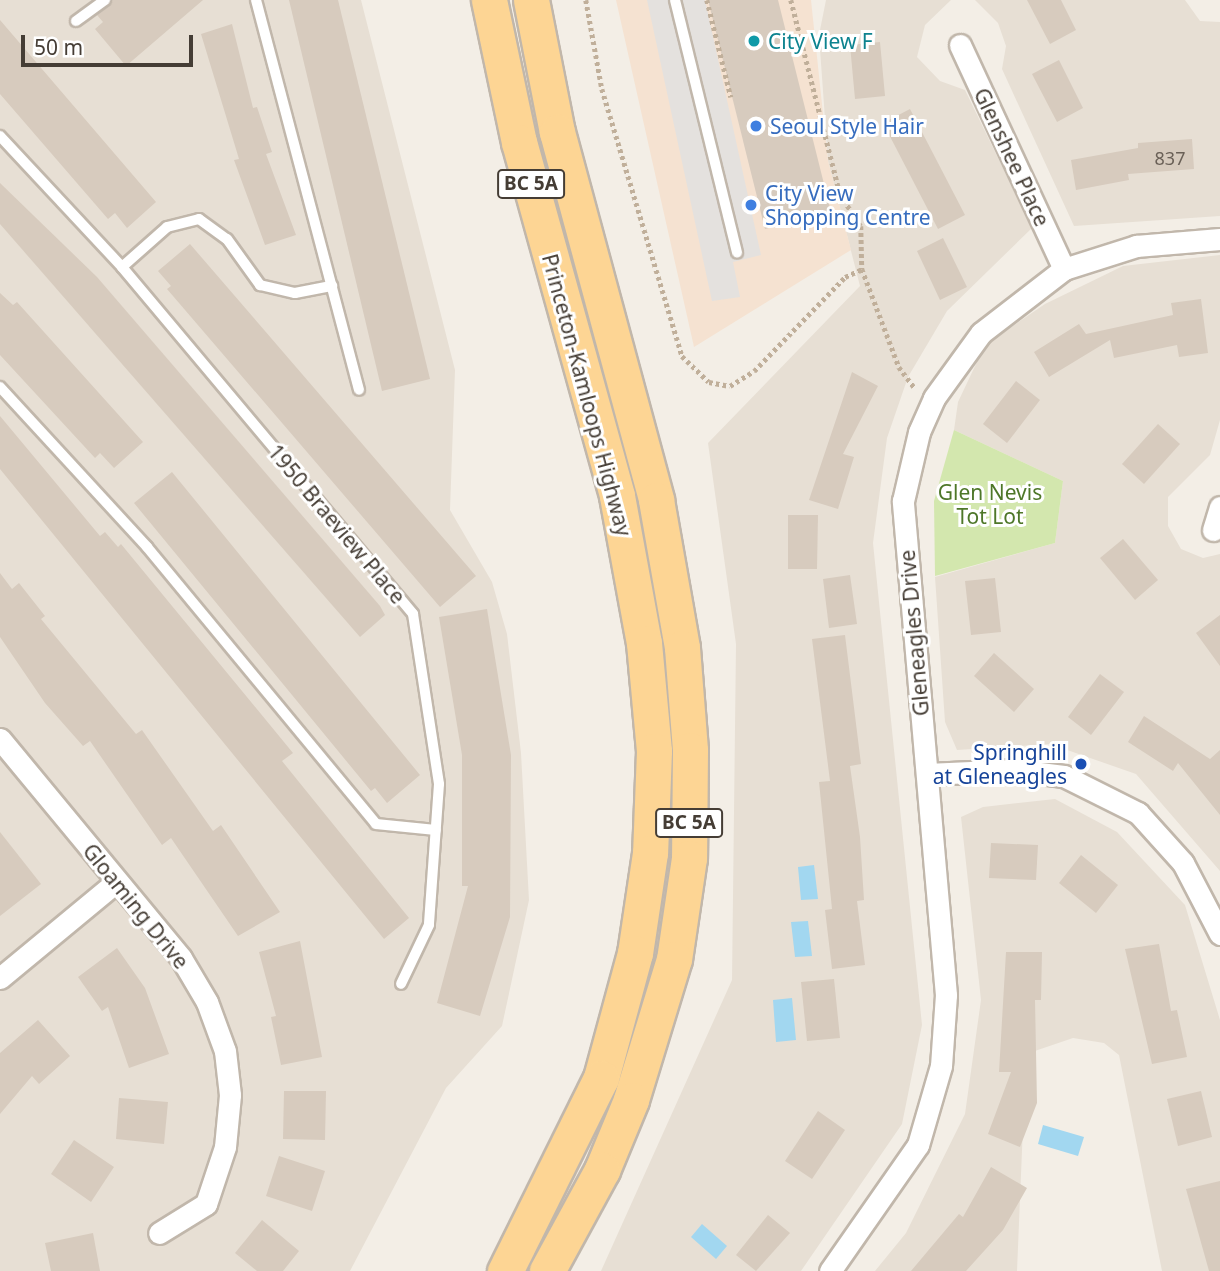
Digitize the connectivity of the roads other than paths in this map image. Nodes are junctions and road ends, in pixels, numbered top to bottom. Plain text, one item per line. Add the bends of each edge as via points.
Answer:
1 (104, 0) edge
2 (256, 0) edge
3 (489, 0) edge
4 (531, 0) edge
5 (676, 0) edge
6 (76, 22) dead end
7 (960, 45) dead end
8 (0, 136) edge
9 (1220, 239) edge
10 (737, 253) dead end
11 (122, 268) junction
12 (1064, 269) junction
13 (332, 286) junction
14 (0, 387) edge
15 (359, 390) dead end
16 (1220, 508) edge
17 (1213, 530) dead end
18 (0, 739) edge
19 (927, 774) junction
20 (436, 830) junction
21 (116, 882) junction
22 (1220, 934) edge
23 (0, 978) edge
24 (401, 984) dead end
25 (159, 1233) dead end
26 (505, 1271) edge
27 (547, 1271) edge
28 (830, 1271) edge

1 - 6 lane
2 - 13 lane
3 - 26 main road, Princeton-Kamloops Highway / BC 5A via 519,142 617,496 644,643 654,751 650,853 635,953 601,1078
4 - 27 main road, Princeton-Kamloops Highway / BC 5A via 557,132 656,500 682,648 690,751 689,858 674,959 626,1112 602,1170
5 - 10 lane
7 - 12 street, Glenshee Place
8 - 11 lane, 1950 Braeview Place
9 - 12 street, Gleneagles Drive via 1136,246
11 - 13 lane via 167,227 199,219 227,239 260,285 295,293
11 - 20 lane, 1950 Braeview Place via 413,614 439,784
12 - 19 street, Gleneagles Drive via 981,333 934,398 919,432 903,501
13 - 15 lane
14 - 20 lane via 147,547 376,824
16 - 17 street
18 - 21 street, Gloaming Drive
19 - 22 street via 1015,770 1064,775 1138,813 1183,863
19 - 28 street, Gleneagles Drive via 946,995 941,1066 918,1145
20 - 24 lane, 1950 Braeview Place via 429,925
21 - 23 street
21 - 25 street, Gloaming Drive via 181,958 207,1002 225,1051 230,1095 225,1147 206,1205

